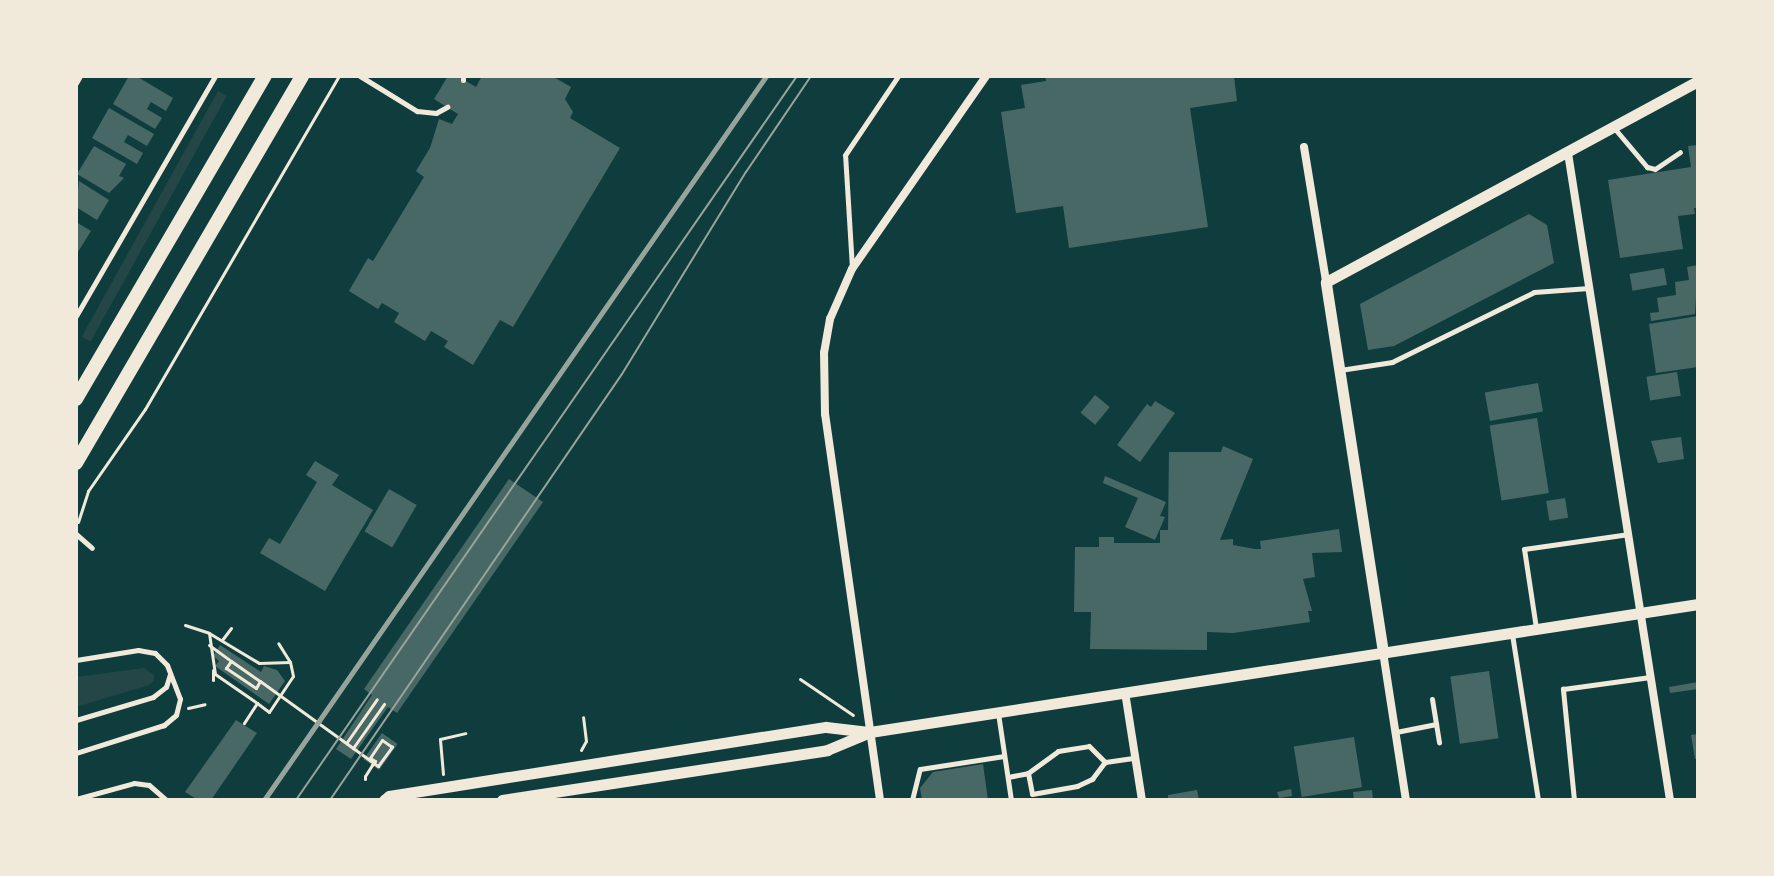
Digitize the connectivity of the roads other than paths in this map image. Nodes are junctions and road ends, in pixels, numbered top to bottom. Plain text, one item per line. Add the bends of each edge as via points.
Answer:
1 (80, 76) edge
2 (215, 76) edge
3 (265, 76) edge
4 (302, 76) edge
5 (360, 76) edge
6 (898, 76) edge
7 (986, 76) edge
8 (1698, 81) edge
9 (76, 83) edge
10 (447, 107) dead end
11 (1614, 128) junction
12 (1304, 147) dead end
13 (1680, 152) dead end
14 (1568, 153) junction
15 (852, 269) junction
16 (1326, 282) junction
17 (1589, 288) junction
18 (76, 316) edge
19 (1339, 370) junction
20 (76, 399) edge
21 (76, 463) edge
22 (76, 534) edge
23 (1629, 534) junction
24 (92, 548) dead end
25 (1698, 604) edge
26 (1641, 613) junction
27 (1536, 629) junction
28 (1511, 633) junction
29 (1383, 652) junction
30 (76, 660) edge
31 (171, 673) junction
32 (1651, 676) junction
33 (1125, 692) junction
34 (1432, 699) dead end
35 (998, 712) junction
36 (76, 720) edge
37 (1436, 724) junction
38 (870, 732) junction
39 (1396, 732) junction
40 (1439, 742) dead end
41 (76, 753) edge
42 (1004, 756) junction
43 (1135, 758) junction
44 (1105, 762) junction
45 (1028, 773) junction
46 (1008, 777) junction
47 (76, 799) edge
48 (166, 800) edge
49 (384, 800) edge
50 (502, 800) edge
51 (880, 800) edge
52 (912, 800) edge
53 (1011, 800) edge
54 (1142, 800) edge
55 (1406, 800) edge
56 (1538, 800) edge
57 (1574, 800) edge
58 (1670, 800) edge

1 - 9 lane
2 - 18 lane
3 - 20 main road
4 - 21 main road
5 - 10 lane via 417,111 436,113
6 - 15 lane via 845,155
7 - 15 street
8 - 11 street
11 - 13 lane via 1647,167 1655,169
11 - 14 street
12 - 16 street
14 - 16 street
14 - 17 street
15 - 38 street via 827,334 823,394
16 - 19 street
17 - 19 lane via 1534,292 1392,362
17 - 23 street
19 - 29 street
22 - 24 lane
23 - 26 street
23 - 27 lane via 1524,549
25 - 26 street
26 - 27 street
26 - 32 street
27 - 28 street
28 - 29 street
28 - 56 lane
29 - 33 street
29 - 39 street
30 - 31 lane via 147,651 164,660
31 - 36 lane via 166,687 153,697
31 - 41 lane via 180,699 171,721
32 - 57 lane via 1563,689
32 - 58 street
33 - 35 street
33 - 43 street
34 - 37 lane
35 - 38 street
35 - 42 lane
37 - 39 lane
37 - 40 lane
38 - 49 street via 826,727
38 - 50 street via 827,750
38 - 51 street
39 - 55 street
42 - 46 lane
42 - 52 lane via 920,769
43 - 44 lane
43 - 54 street
44 - 45 lane via 1089,746 1058,751
44 - 45 lane via 1092,779 1077,786 1032,794
45 - 46 lane
46 - 53 lane
47 - 48 lane via 134,783 149,785

